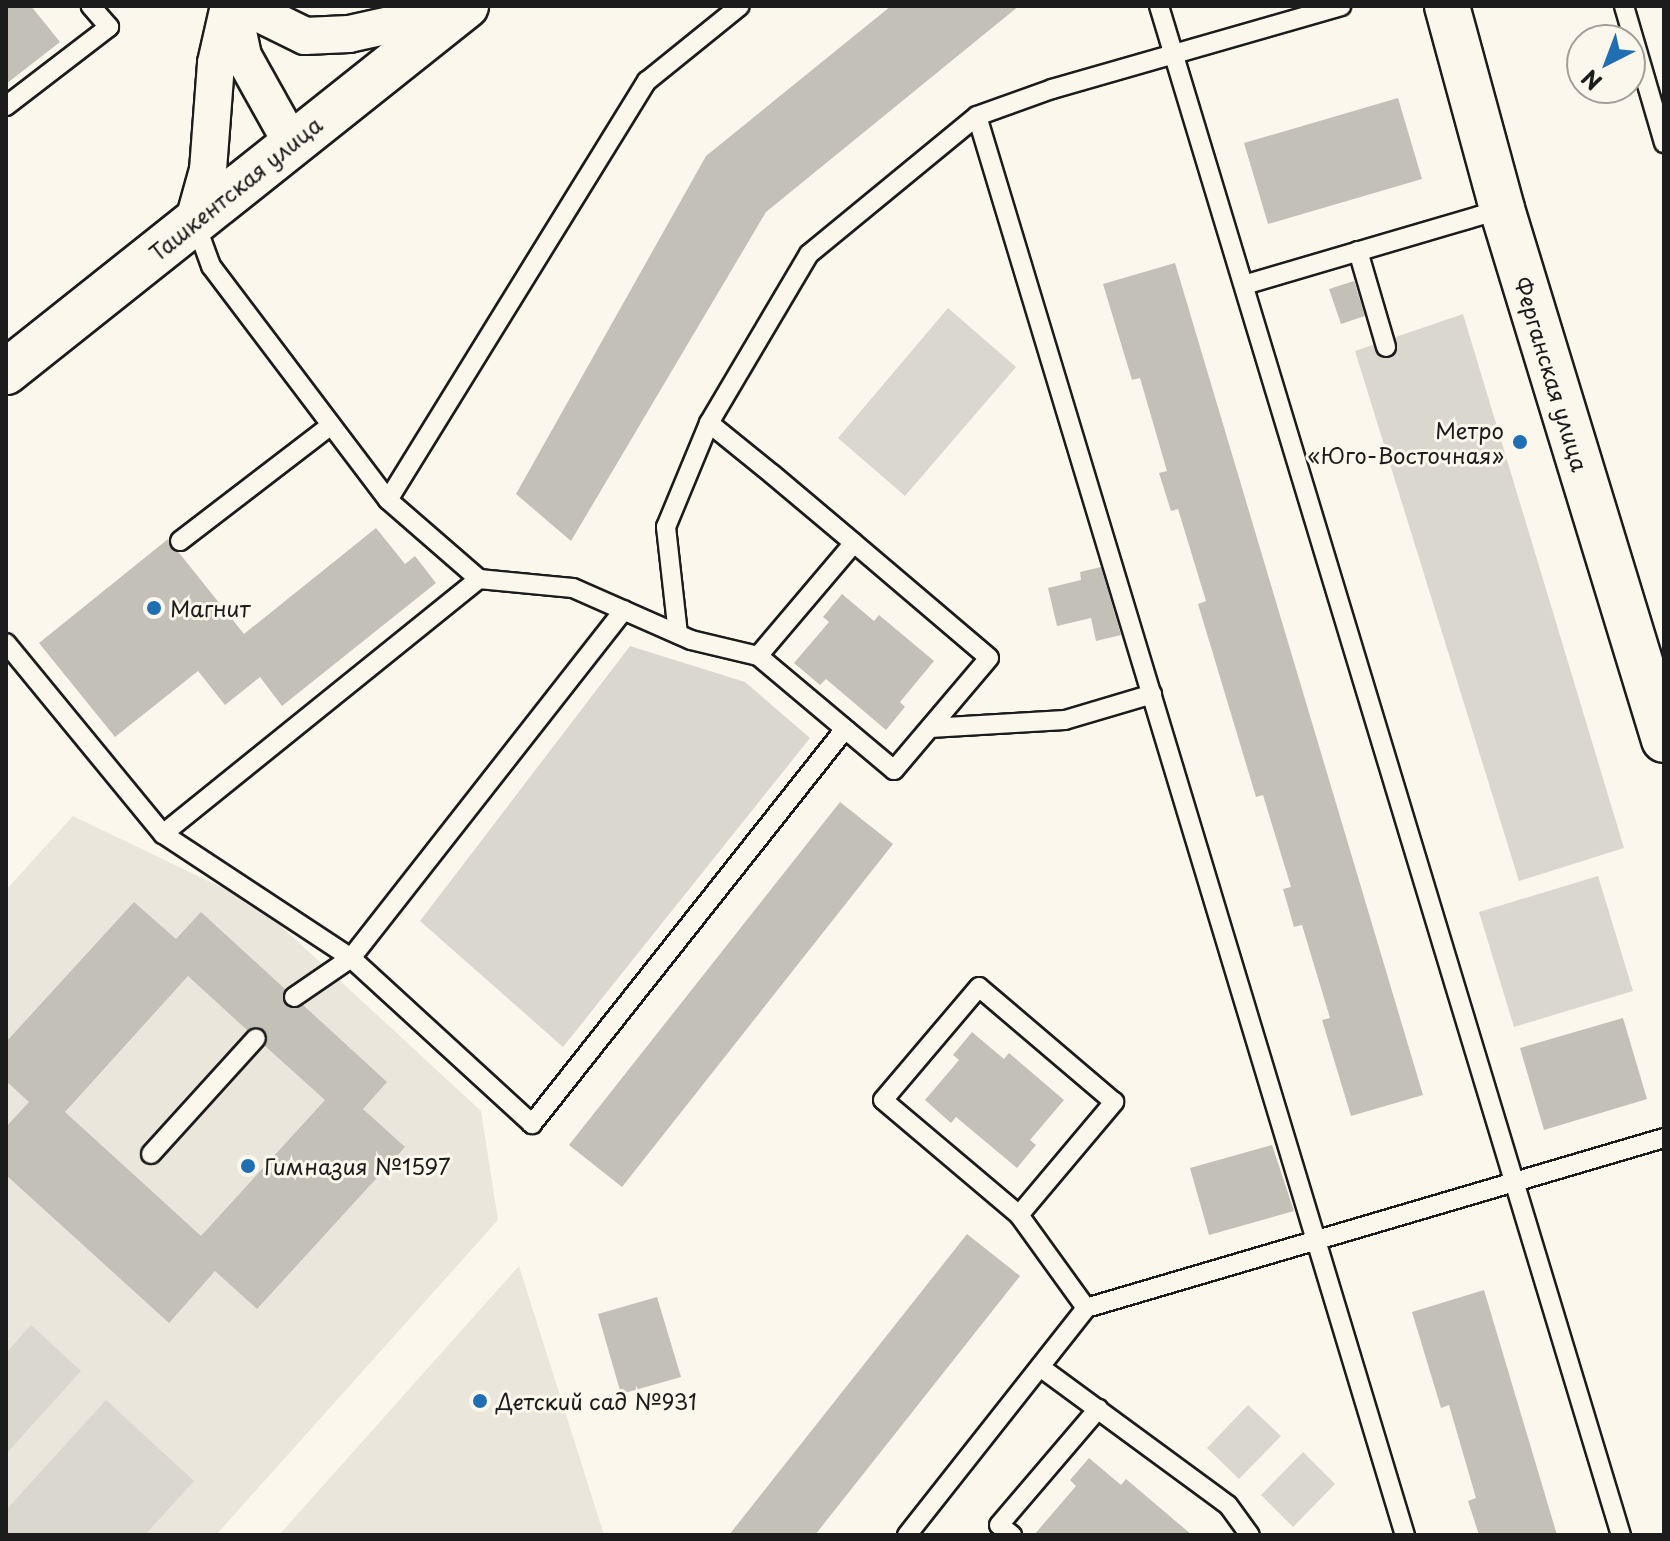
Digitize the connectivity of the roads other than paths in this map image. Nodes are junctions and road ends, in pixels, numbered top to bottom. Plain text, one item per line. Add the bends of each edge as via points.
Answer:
1 (91, 6) edge
2 (231, 6) edge
3 (244, 6) edge
4 (740, 6) edge
5 (1159, 6) edge
6 (1341, 6) edge
7 (1447, 6) edge
8 (1624, 6) edge
9 (465, 7) edge
10 (1174, 54) junction
11 (6, 106) edge
12 (977, 116) junction
13 (291, 142) junction
14 (1664, 143) edge
15 (1502, 209) junction
16 (194, 220) junction
17 (1358, 251) junction
18 (1244, 285) junction
19 (1386, 347) dead end
20 (6, 372) edge
21 (709, 423) junction
22 (331, 425) junction
23 (388, 500) junction
24 (180, 541) dead end
25 (854, 543) junction
26 (479, 579) junction
27 (624, 610) junction
28 (678, 634) junction
29 (6, 643) edge
30 (758, 656) junction
31 (1654, 672) edge
32 (1152, 694) junction
33 (930, 728) junction
34 (845, 729) junction
35 (1664, 740) edge
36 (163, 834) junction
37 (351, 958) junction
38 (294, 997) dead end
39 (256, 1038) dead end
40 (1664, 1138) edge
41 (151, 1154) dead end
42 (1514, 1182) junction
43 (1019, 1215) junction
44 (1316, 1241) junction
45 (1086, 1308) junction
46 (1040, 1367) junction
47 (1098, 1409) junction
48 (907, 1535) edge
49 (1012, 1535) edge
50 (1250, 1535) edge
51 (1405, 1535) edge
52 (1621, 1535) edge

1 - 11 lane via 109,27
2 - 13 street via 243,56
2 - 16 street via 216,63 208,170
3 - 9 street via 305,36 349,34
4 - 23 lane via 647,81
5 - 10 lane
6 - 10 lane
7 - 15 street, Ферганская улица
8 - 14 lane
9 - 13 street, Ташкентская улица
10 - 12 lane
10 - 18 lane
12 - 21 lane via 809,254
12 - 32 lane
13 - 16 street, Ташкентская улица
15 - 17 lane
15 - 31 street, Ферганская улица
16 - 20 street, Ташкентская улица
16 - 22 lane via 211,266
17 - 18 lane
17 - 19 lane
18 - 42 lane
21 - 25 lane
21 - 28 lane via 666,527
22 - 23 lane
22 - 24 lane
23 - 26 lane
25 - 30 lane
25 - 33 lane via 989,658
26 - 27 lane via 573,588
26 - 36 lane
27 - 28 lane
27 - 37 lane
28 - 30 lane
29 - 36 lane
30 - 34 lane
31 - 35 street, Ферганская улица
32 - 33 lane via 1065,720
32 - 44 lane
33 - 34 lane via 894,770
34 - 37 lane via 532,1124
36 - 37 lane
37 - 38 lane
39 - 41 lane
40 - 42 lane
42 - 44 lane
42 - 52 lane
43 - 43 lane via 883,1100 979,987 1114,1102
43 - 45 lane
44 - 45 lane
44 - 51 lane
45 - 46 lane
46 - 47 lane
46 - 48 lane
47 - 49 lane via 999,1525
47 - 50 lane via 1228,1505

